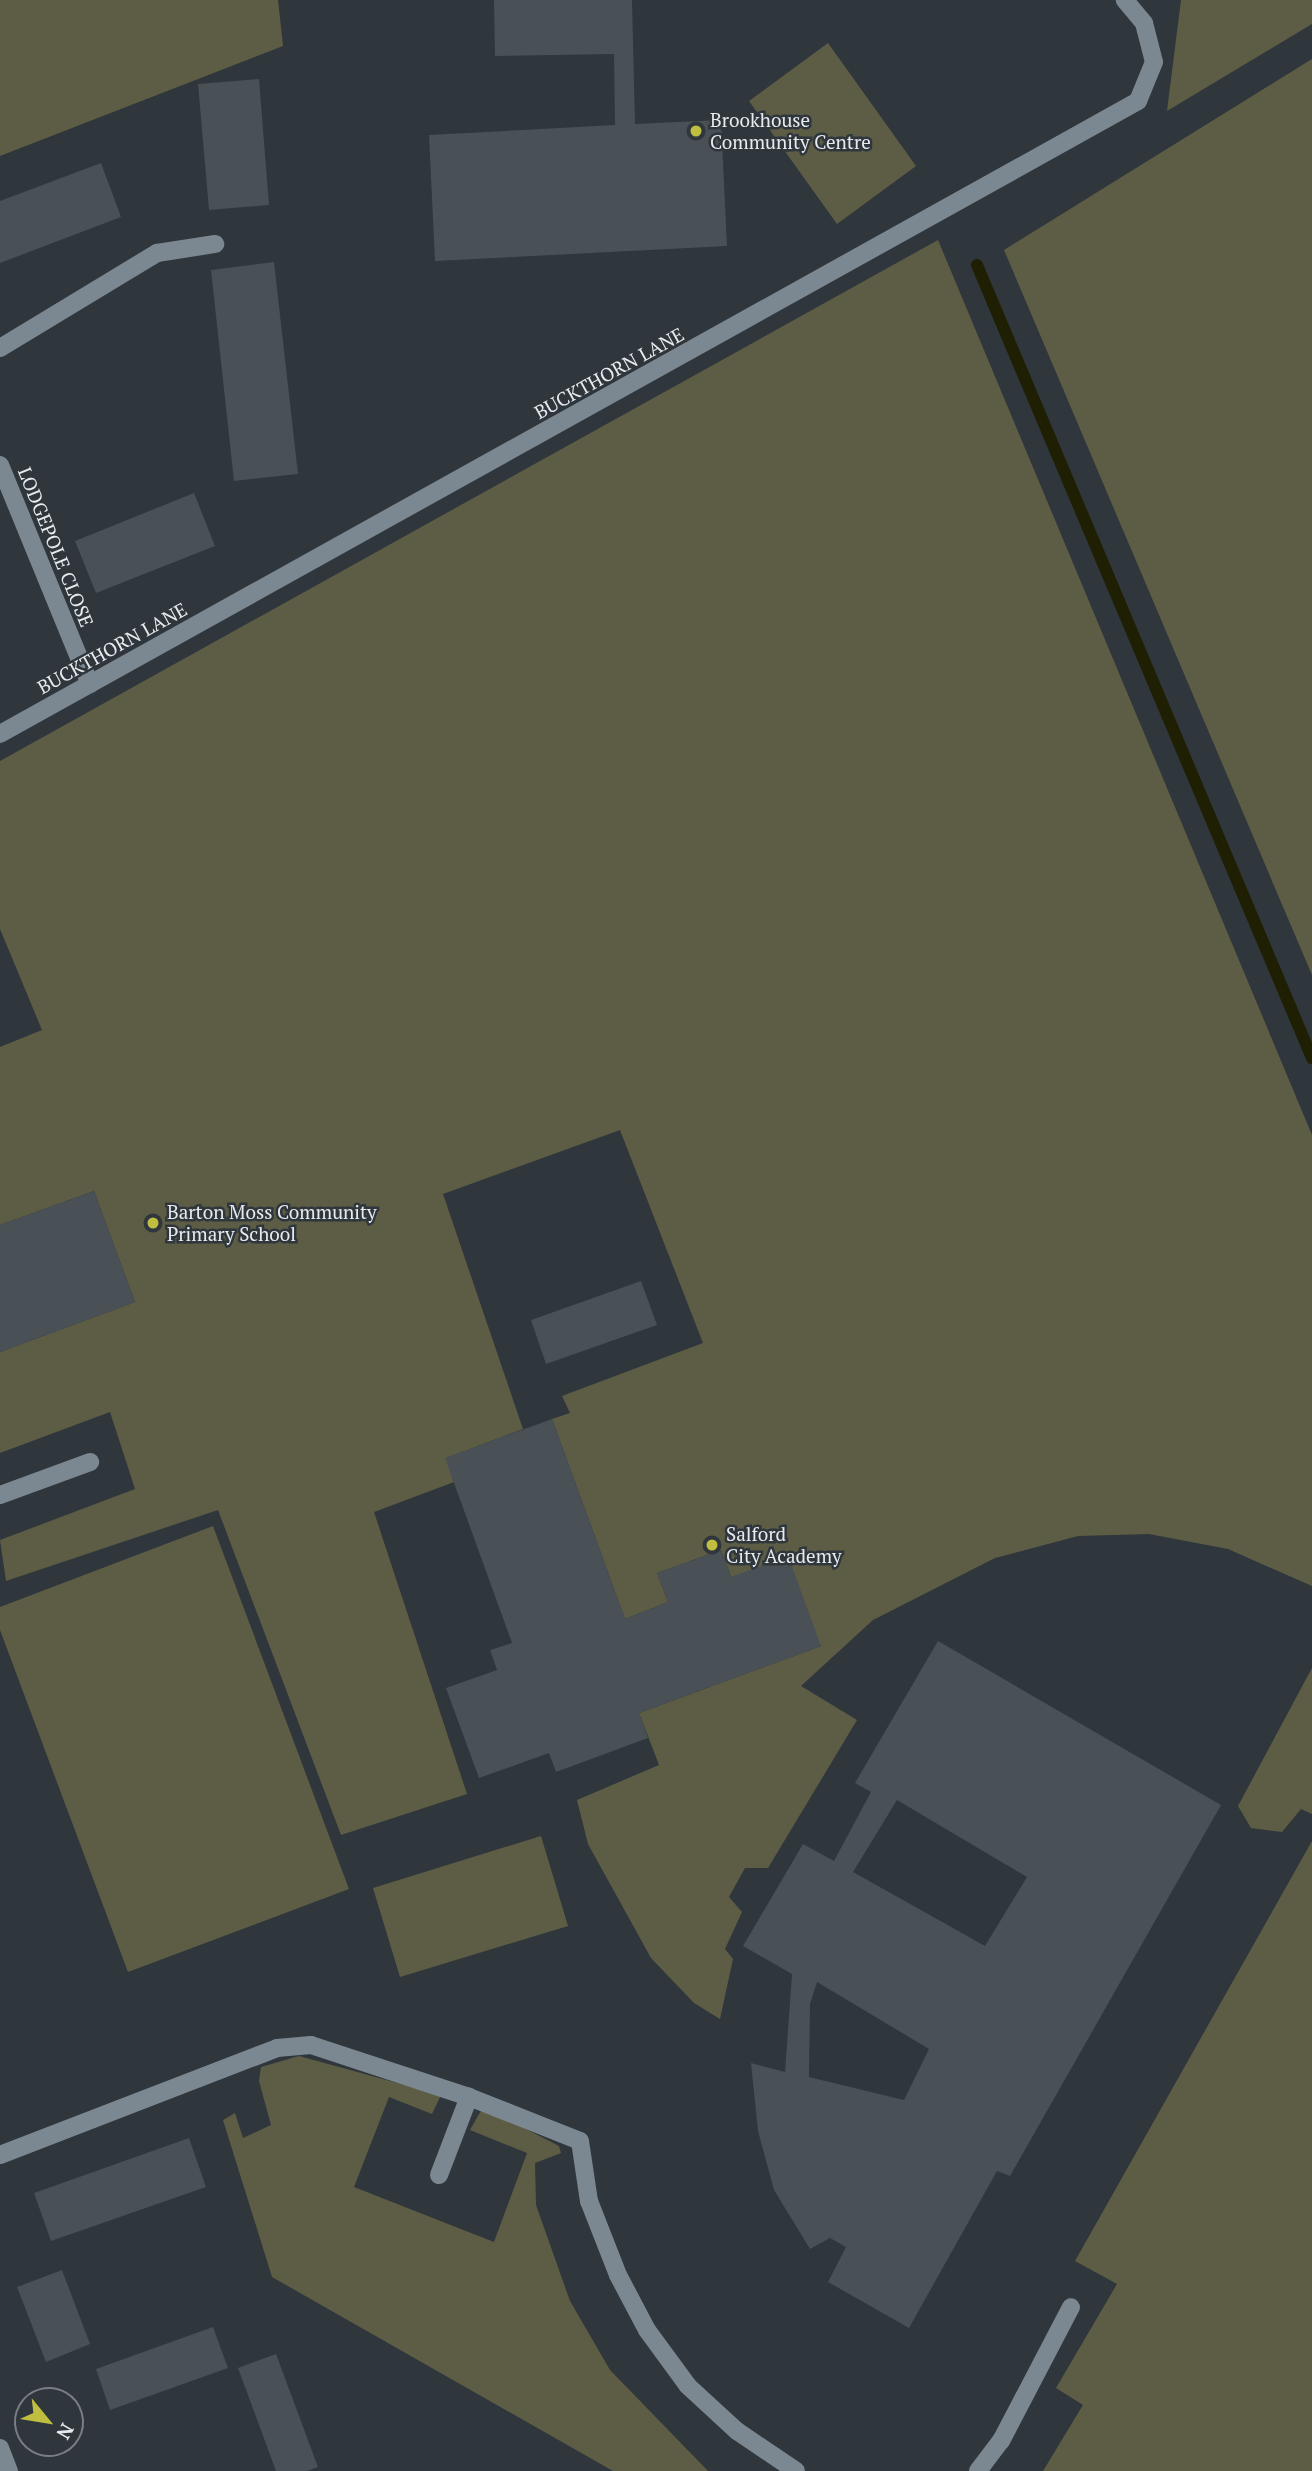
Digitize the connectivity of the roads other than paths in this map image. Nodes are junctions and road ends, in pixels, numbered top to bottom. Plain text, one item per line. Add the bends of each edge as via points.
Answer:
1 (1125, 0) edge
2 (215, 244) dead end
3 (0, 348) edge
4 (0, 465) edge
5 (90, 684) junction
6 (0, 734) edge
7 (90, 1462) dead end
8 (0, 1495) edge
9 (470, 2097) junction
10 (0, 2154) edge
11 (439, 2175) dead end
12 (1071, 2307) dead end
13 (0, 2448) edge
14 (9, 2471) edge
15 (796, 2471) edge
16 (978, 2471) edge

1 - 5 street, BUCKTHORN LANE via 1144,23 1154,62 1138,101
2 - 3 street via 157,253
4 - 5 street, LODGEPOLE CLOSE
5 - 6 street, BUCKTHORN LANE
7 - 8 street
9 - 10 street via 311,2045 277,2048
9 - 11 street
9 - 15 street via 580,2141 589,2201 647,2330 688,2386 737,2431
12 - 16 street via 1001,2441
13 - 14 street

